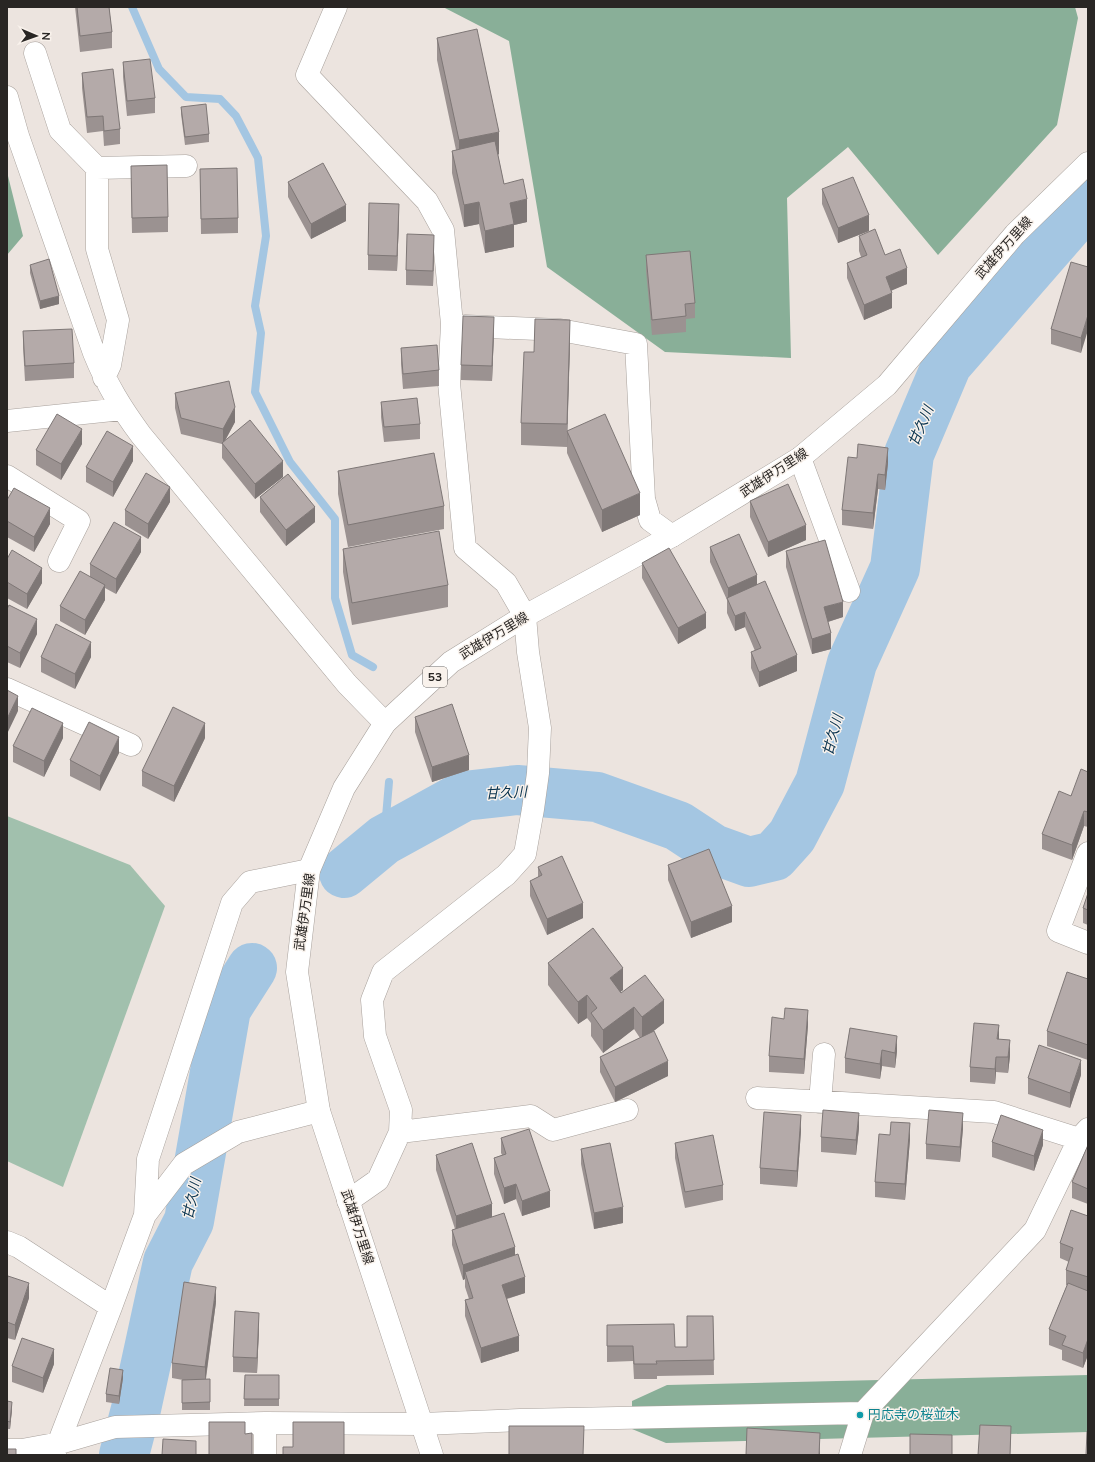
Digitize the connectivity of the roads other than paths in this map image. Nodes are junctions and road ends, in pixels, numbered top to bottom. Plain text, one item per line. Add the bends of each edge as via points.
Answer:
1 (336, 7) edge
2 (35, 53) dead end
3 (7, 97) edge
4 (1088, 163) edge
5 (186, 166) dead end
6 (97, 168) junction
7 (462, 326) edge
8 (104, 378) junction
9 (122, 409) junction
10 (7, 422) edge
11 (800, 458) junction
12 (7, 476) edge
13 (672, 536) junction
14 (59, 561) dead end
15 (849, 591) dead end
16 (525, 616) junction
17 (7, 689) edge
18 (385, 723) junction
19 (131, 745) dead end
20 (1088, 853) edge
21 (309, 870) junction
22 (1088, 943) edge
23 (824, 1054) dead end
24 (758, 1098) dead end
25 (820, 1102) junction
26 (627, 1110) dead end
27 (319, 1111) junction
28 (400, 1132) junction
29 (1083, 1134) edge
30 (348, 1201) junction
31 (145, 1215) junction
32 (7, 1242) edge
33 (111, 1308) junction
34 (863, 1413) junction
35 (264, 1423) junction
36 (422, 1424) junction
37 (57, 1449) edge
38 (7, 1450) edge
39 (265, 1455) edge
40 (432, 1455) edge
41 (850, 1455) edge

1 - 16 street via 307,75 427,201 443,230 452,324 449,383 465,548 506,583
2 - 6 street via 60,130
3 - 8 street
4 - 11 street, 武雄伊万里線 / 53 via 1014,234 887,384
5 - 6 street
6 - 8 street via 97,249 118,320 110,365
7 - 13 street via 560,330 636,344 644,499 650,520
8 - 9 street
9 - 10 street
9 - 18 street via 347,684
11 - 13 street, 武雄伊万里線 / 53
11 - 15 street
12 - 14 street via 79,521
13 - 16 street, 武雄伊万里線 / 53
16 - 18 street, 武雄伊万里線 / 53 via 451,662
16 - 28 street via 540,728 538,773 525,854 506,875 383,972 372,1000 375,1036 401,1110
17 - 19 street
18 - 21 street, 武雄伊万里線 / 53 via 344,788
20 - 22 street via 1058,931
21 - 27 street, 武雄伊万里線 / 53 via 296,972
21 - 31 street via 250,882 232,902 148,1160
23 - 25 street
24 - 25 street
25 - 29 street via 994,1112
26 - 28 street via 553,1130 531,1116
27 - 30 street, 武雄伊万里線 / 53
27 - 31 street via 238,1132 184,1164
28 - 30 street via 378,1180
29 - 34 street via 1035,1230
30 - 36 street, 武雄伊万里線 / 53
31 - 33 street
32 - 33 street via 19,1247
33 - 37 street
34 - 36 street
34 - 41 street
35 - 36 street
35 - 37 street via 115,1427
35 - 39 street
36 - 40 street, 武雄伊万里線 / 53
37 - 38 street

